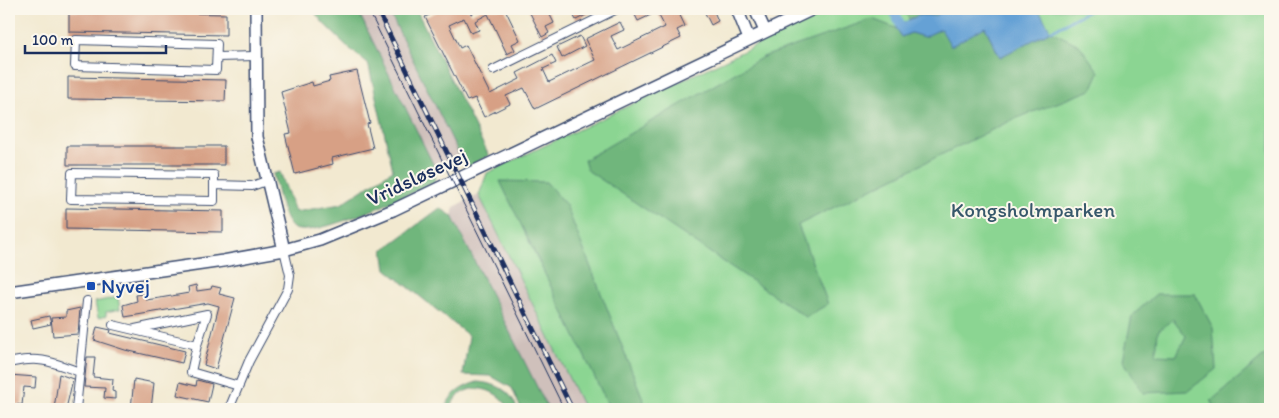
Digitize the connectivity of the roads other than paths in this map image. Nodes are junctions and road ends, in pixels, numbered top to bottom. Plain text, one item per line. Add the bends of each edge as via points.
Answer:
1 (256, 9) edge
2 (617, 9) edge
3 (737, 9) edge
4 (755, 9) edge
5 (812, 9) edge
6 (766, 31) junction
7 (750, 39) junction
8 (255, 56) junction
9 (216, 57) junction
10 (493, 70) dead end
11 (266, 181) junction
12 (214, 185) junction
13 (284, 250) junction
14 (9, 292) edge
15 (87, 301) dead end
16 (113, 326) dead end
17 (130, 330) junction
18 (197, 345) junction
19 (13, 362) dead end
20 (80, 372) junction
21 (239, 386) junction
22 (76, 409) edge
23 (229, 409) edge

1 - 8 street
2 - 10 street
3 - 7 street
4 - 6 street
5 - 6 street, Vridsløsevej
6 - 7 street, Vridsløsevej
7 - 13 street, Vridsløsevej via 393,210 344,232
8 - 9 street
8 - 11 street via 257,136
9 - 9 street via 216,70 75,66 76,40 217,44
11 - 12 street via 252,186
11 - 13 street
12 - 12 street via 214,175 72,173 71,199 214,201
13 - 14 street, Vridsløsevej
13 - 21 street via 290,275 288,290
15 - 20 street
16 - 17 street
17 - 18 street
17 - 18 street via 207,314
18 - 21 street via 191,372
19 - 20 street via 34,358
20 - 22 street
21 - 23 street

